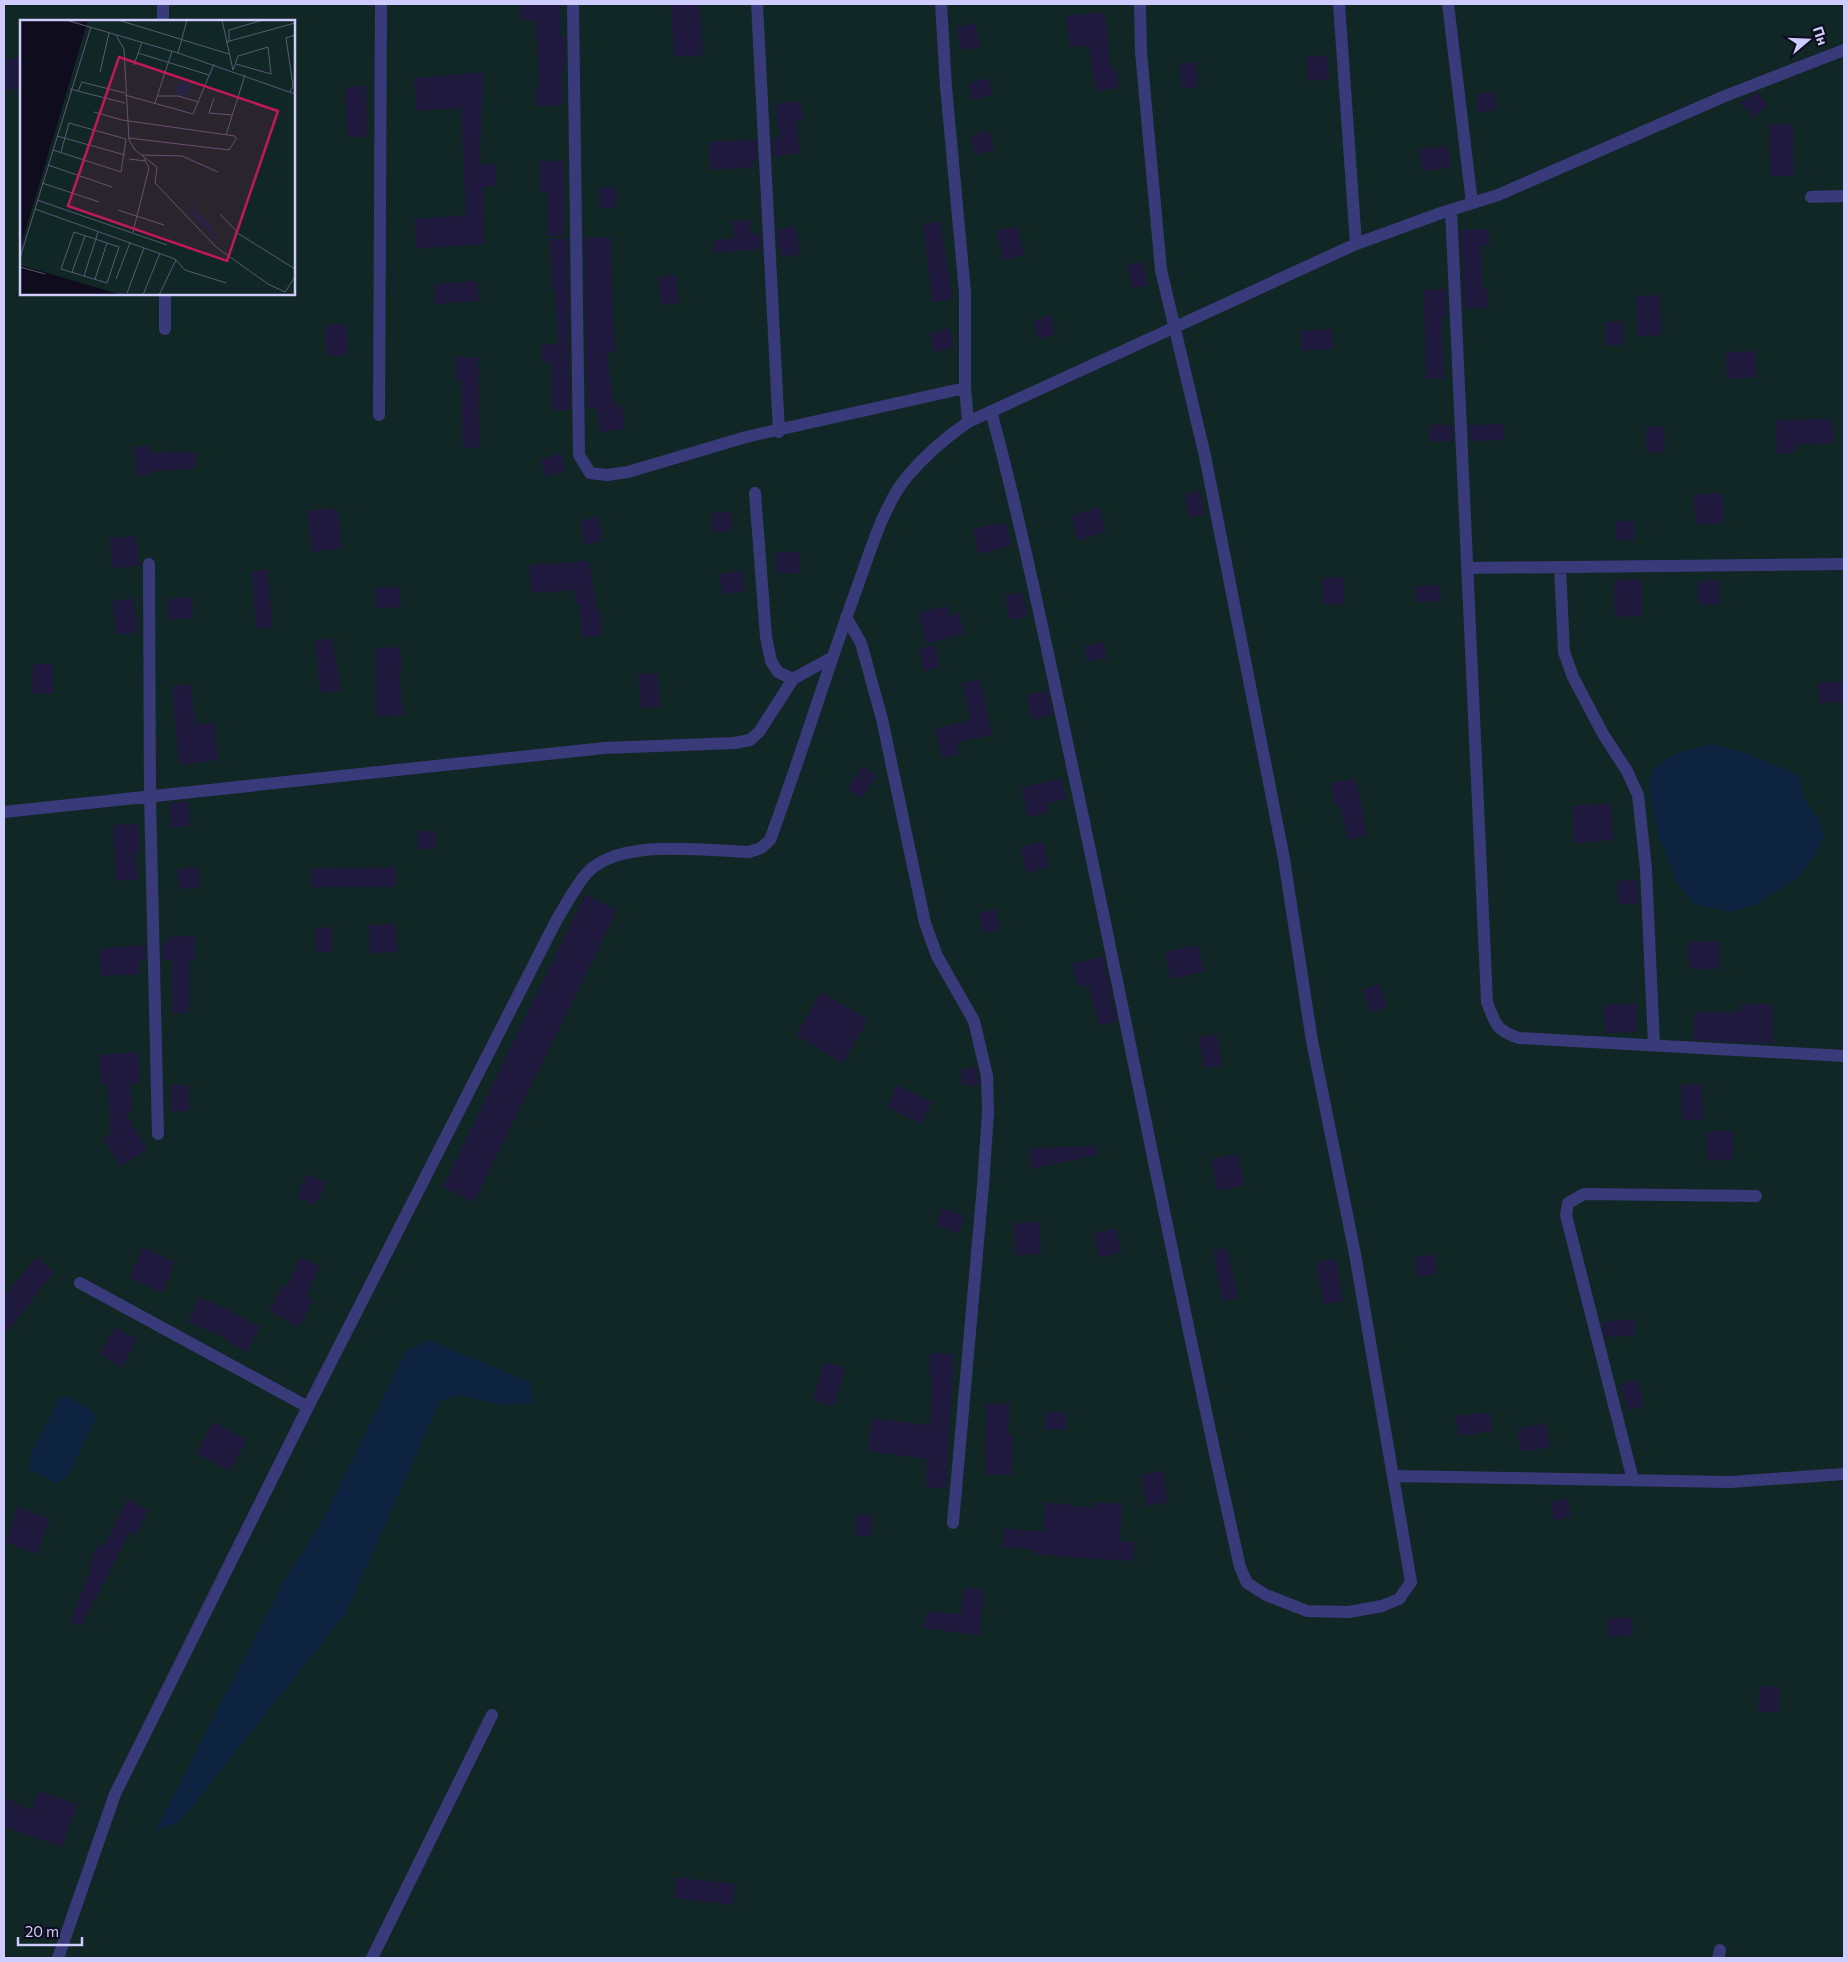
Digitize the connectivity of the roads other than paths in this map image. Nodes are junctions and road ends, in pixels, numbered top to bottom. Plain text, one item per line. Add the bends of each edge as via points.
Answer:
1 (163, 4) edge
2 (381, 4) edge
3 (573, 4) edge
4 (757, 4) edge
5 (941, 4) edge
6 (1140, 4) edge
7 (1339, 4) edge
8 (1448, 4) edge
9 (163, 20) edge
10 (1844, 50) edge
11 (1844, 196) edge
12 (1811, 197) dead end
13 (1472, 203) junction
14 (1451, 210) junction
15 (1356, 244) junction
16 (165, 295) edge
17 (1173, 326) junction
18 (165, 329) dead end
19 (965, 388) junction
20 (991, 411) junction
21 (379, 415) dead end
22 (968, 422) junction
23 (779, 432) junction
24 (755, 493) dead end
25 (149, 564) dead end
26 (1844, 564) edge
27 (1560, 567) junction
28 (1467, 568) junction
29 (846, 618) junction
30 (831, 658) junction
31 (793, 679) junction
32 (150, 797) junction
33 (4, 812) edge
34 (1654, 1045) junction
35 (1844, 1056) edge
36 (158, 1134) dead end
37 (1756, 1196) dead end
38 (80, 1283) dead end
39 (308, 1407) junction
40 (1844, 1474) edge
41 (1393, 1476) junction
42 (1633, 1480) junction
43 (953, 1523) dead end
44 (492, 1715) dead end
45 (58, 1958) edge
46 (372, 1958) edge

1 - 9 street
2 - 21 street
3 - 23 street via 579,454 590,473 607,475 628,472 746,437
4 - 23 street
5 - 19 street via 965,292
6 - 17 street via 1141,52 1161,270
7 - 15 street
8 - 13 street
10 - 13 street via 1725,96 1507,191
11 - 12 street
13 - 14 street
14 - 15 street
14 - 28 street
15 - 17 street
16 - 18 street
17 - 20 street
17 - 41 street via 1205,456 1284,859 1312,1041 1355,1254
19 - 22 street
19 - 23 street
20 - 22 street
20 - 41 street via 1020,523 1136,1066 1206,1418 1240,1567 1247,1583 1266,1595 1307,1612 1349,1612 1399,1599 1411,1582
22 - 29 street via 939,442 905,479 880,524
24 - 31 street via 766,637 771,661 778,672
25 - 32 street
26 - 27 street
27 - 28 street
27 - 34 street via 1564,652 1577,685 1638,795 1646,870
28 - 34 street via 1487,1002 1492,1016 1504,1034 1519,1038
29 - 30 street
29 - 43 street via 861,643 882,719 925,923 937,956 974,1021 987,1076 983,1186
30 - 31 street
30 - 39 street via 806,741 770,840 762,848 749,852 648,849 604,859 586,874 557,919
31 - 32 street via 759,732 750,740 734,743 604,748
32 - 33 street
32 - 36 street
34 - 35 street
37 - 42 street via 1584,1194 1568,1203 1566,1215
38 - 39 street
39 - 45 street via 114,1794
40 - 42 street via 1730,1482
41 - 42 street
44 - 46 street

